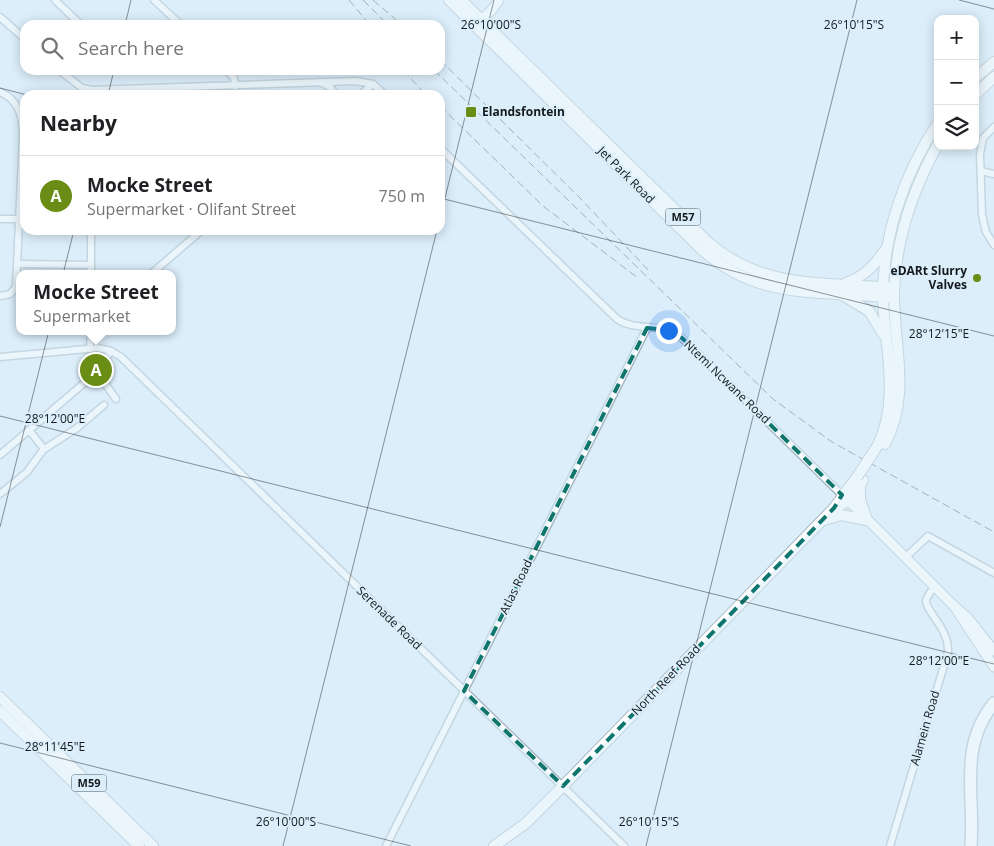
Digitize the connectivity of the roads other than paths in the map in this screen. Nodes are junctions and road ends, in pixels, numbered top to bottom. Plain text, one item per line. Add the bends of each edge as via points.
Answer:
1 (55, 0) edge
2 (154, 0) edge
3 (449, 0) edge
4 (461, 0) edge
5 (499, 0) edge
6 (0, 16) edge
7 (75, 20) edge
8 (176, 20) edge
9 (478, 22) junction
10 (20, 34) edge
11 (994, 62) edge
12 (65, 75) edge
13 (231, 75) edge
14 (979, 75) edge
15 (994, 77) edge
16 (317, 81) junction
17 (373, 84) junction
18 (220, 86) junction
19 (235, 86) junction
20 (86, 90) edge
21 (147, 90) edge
22 (220, 90) edge
23 (332, 90) edge
24 (366, 90) edge
25 (380, 90) edge
26 (979, 91) edge
27 (0, 92) edge
28 (20, 112) edge
29 (994, 127) edge
30 (934, 129) edge
31 (935, 150) edge
32 (445, 153) edge
33 (981, 171) junction
34 (994, 174) edge
35 (0, 219) edge
36 (20, 219) joint
37 (91, 235) edge
38 (196, 235) edge
39 (994, 245) edge
40 (887, 246) junction
41 (18, 264) junction
42 (91, 265) junction
43 (17, 270) edge
44 (91, 270) edge
45 (156, 270) edge
46 (16, 281) edge
47 (839, 289) junction
48 (883, 292) junction
49 (894, 293) junction
50 (0, 296) edge
51 (647, 328) junction
52 (91, 335) edge
53 (885, 340) junction
54 (90, 349) junction
55 (111, 351) junction
56 (0, 357) edge
57 (97, 372) junction
58 (116, 399) dead end
59 (104, 405) dead end
60 (29, 430) junction
61 (881, 446) junction
62 (44, 449) junction
63 (0, 455) edge
64 (860, 480) junction
65 (0, 494) edge
66 (845, 498) junction
67 (867, 520) junction
68 (819, 522) junction
69 (905, 558) junction
70 (994, 573) edge
71 (935, 587) junction
72 (954, 606) junction
73 (994, 651) edge
74 (994, 667) edge
75 (464, 691) junction
76 (0, 697) edge
77 (994, 703) edge
78 (0, 711) edge
79 (563, 786) junction
80 (138, 846) edge
81 (152, 846) edge
82 (386, 846) edge
83 (494, 846) edge
84 (624, 846) edge
85 (890, 846) edge
86 (971, 846) edge

1 - 7 street
2 - 8 street
3 - 9 main road, Jet Park Road / M57
4 - 9 main road, Jet Park Road / M57
5 - 9 main road
6 - 10 street
9 - 47 main road, Jet Park Road / M57 via 715,262 762,286 781,290
11 - 14 main road
12 - 20 street
13 - 19 street
15 - 26 main road
16 - 17 street
16 - 19 street
16 - 23 street
17 - 24 street
17 - 25 street
18 - 19 street
18 - 21 street
18 - 22 street
27 - 28 street via 11,98
29 - 33 street via 983,138
30 - 40 main road via 907,179
31 - 49 main road via 922,172 900,236
32 - 51 street, Ntemi Ncwane Road via 617,319 630,326
33 - 34 street
33 - 39 street via 982,215 986,232
35 - 36 street
36 - 41 street
37 - 42 street
38 - 45 street
40 - 47 main road via 869,270
40 - 48 main road
41 - 42 street
41 - 43 street
42 - 44 street
46 - 50 street via 15,290 8,296
47 - 48 main road, Jet Park Road / M57
47 - 53 main road via 869,311
48 - 49 main road, Jet Park Road / M57
48 - 53 main road, North Reef Road
49 - 61 main road, North Reef Road via 900,402 893,427
51 - 66 street, Ntemi Ncwane Road via 667,330 680,336
51 - 75 street, Atlas Road
52 - 54 street
53 - 61 main road, North Reef Road via 890,409
54 - 55 street
54 - 56 street
55 - 57 street
55 - 75 street, Serenade Road via 121,357
57 - 58 street
57 - 60 street
59 - 62 street via 77,428
60 - 62 street
60 - 63 street
61 - 64 main road, North Reef Road
62 - 65 street via 27,472
64 - 66 main road, North Reef Road
64 - 67 main road via 860,500
66 - 67 main road, Ntemi Ncwane Road
66 - 68 main road, North Reef Road
67 - 68 main road via 841,515
67 - 69 main road, Ntemi Ncwane Road
68 - 79 main road, North Reef Road
69 - 70 street via 928,536
69 - 71 main road, Ntemi Ncwane Road
71 - 72 main road, Ntemi Ncwane Road
71 - 85 street, Alamein Road via 926,604 943,629 948,652
72 - 73 main road, Ntemi Ncwane Road
72 - 74 main road, Ntemi Ncwane Road
75 - 79 street, Serenade Road
75 - 82 street, Atlas Road
76 - 81 main road, M59
77 - 86 highway via 977,730 970,757
78 - 80 main road, M59
79 - 83 main road, North Reef Road via 524,824
79 - 84 street, Serenade Road

